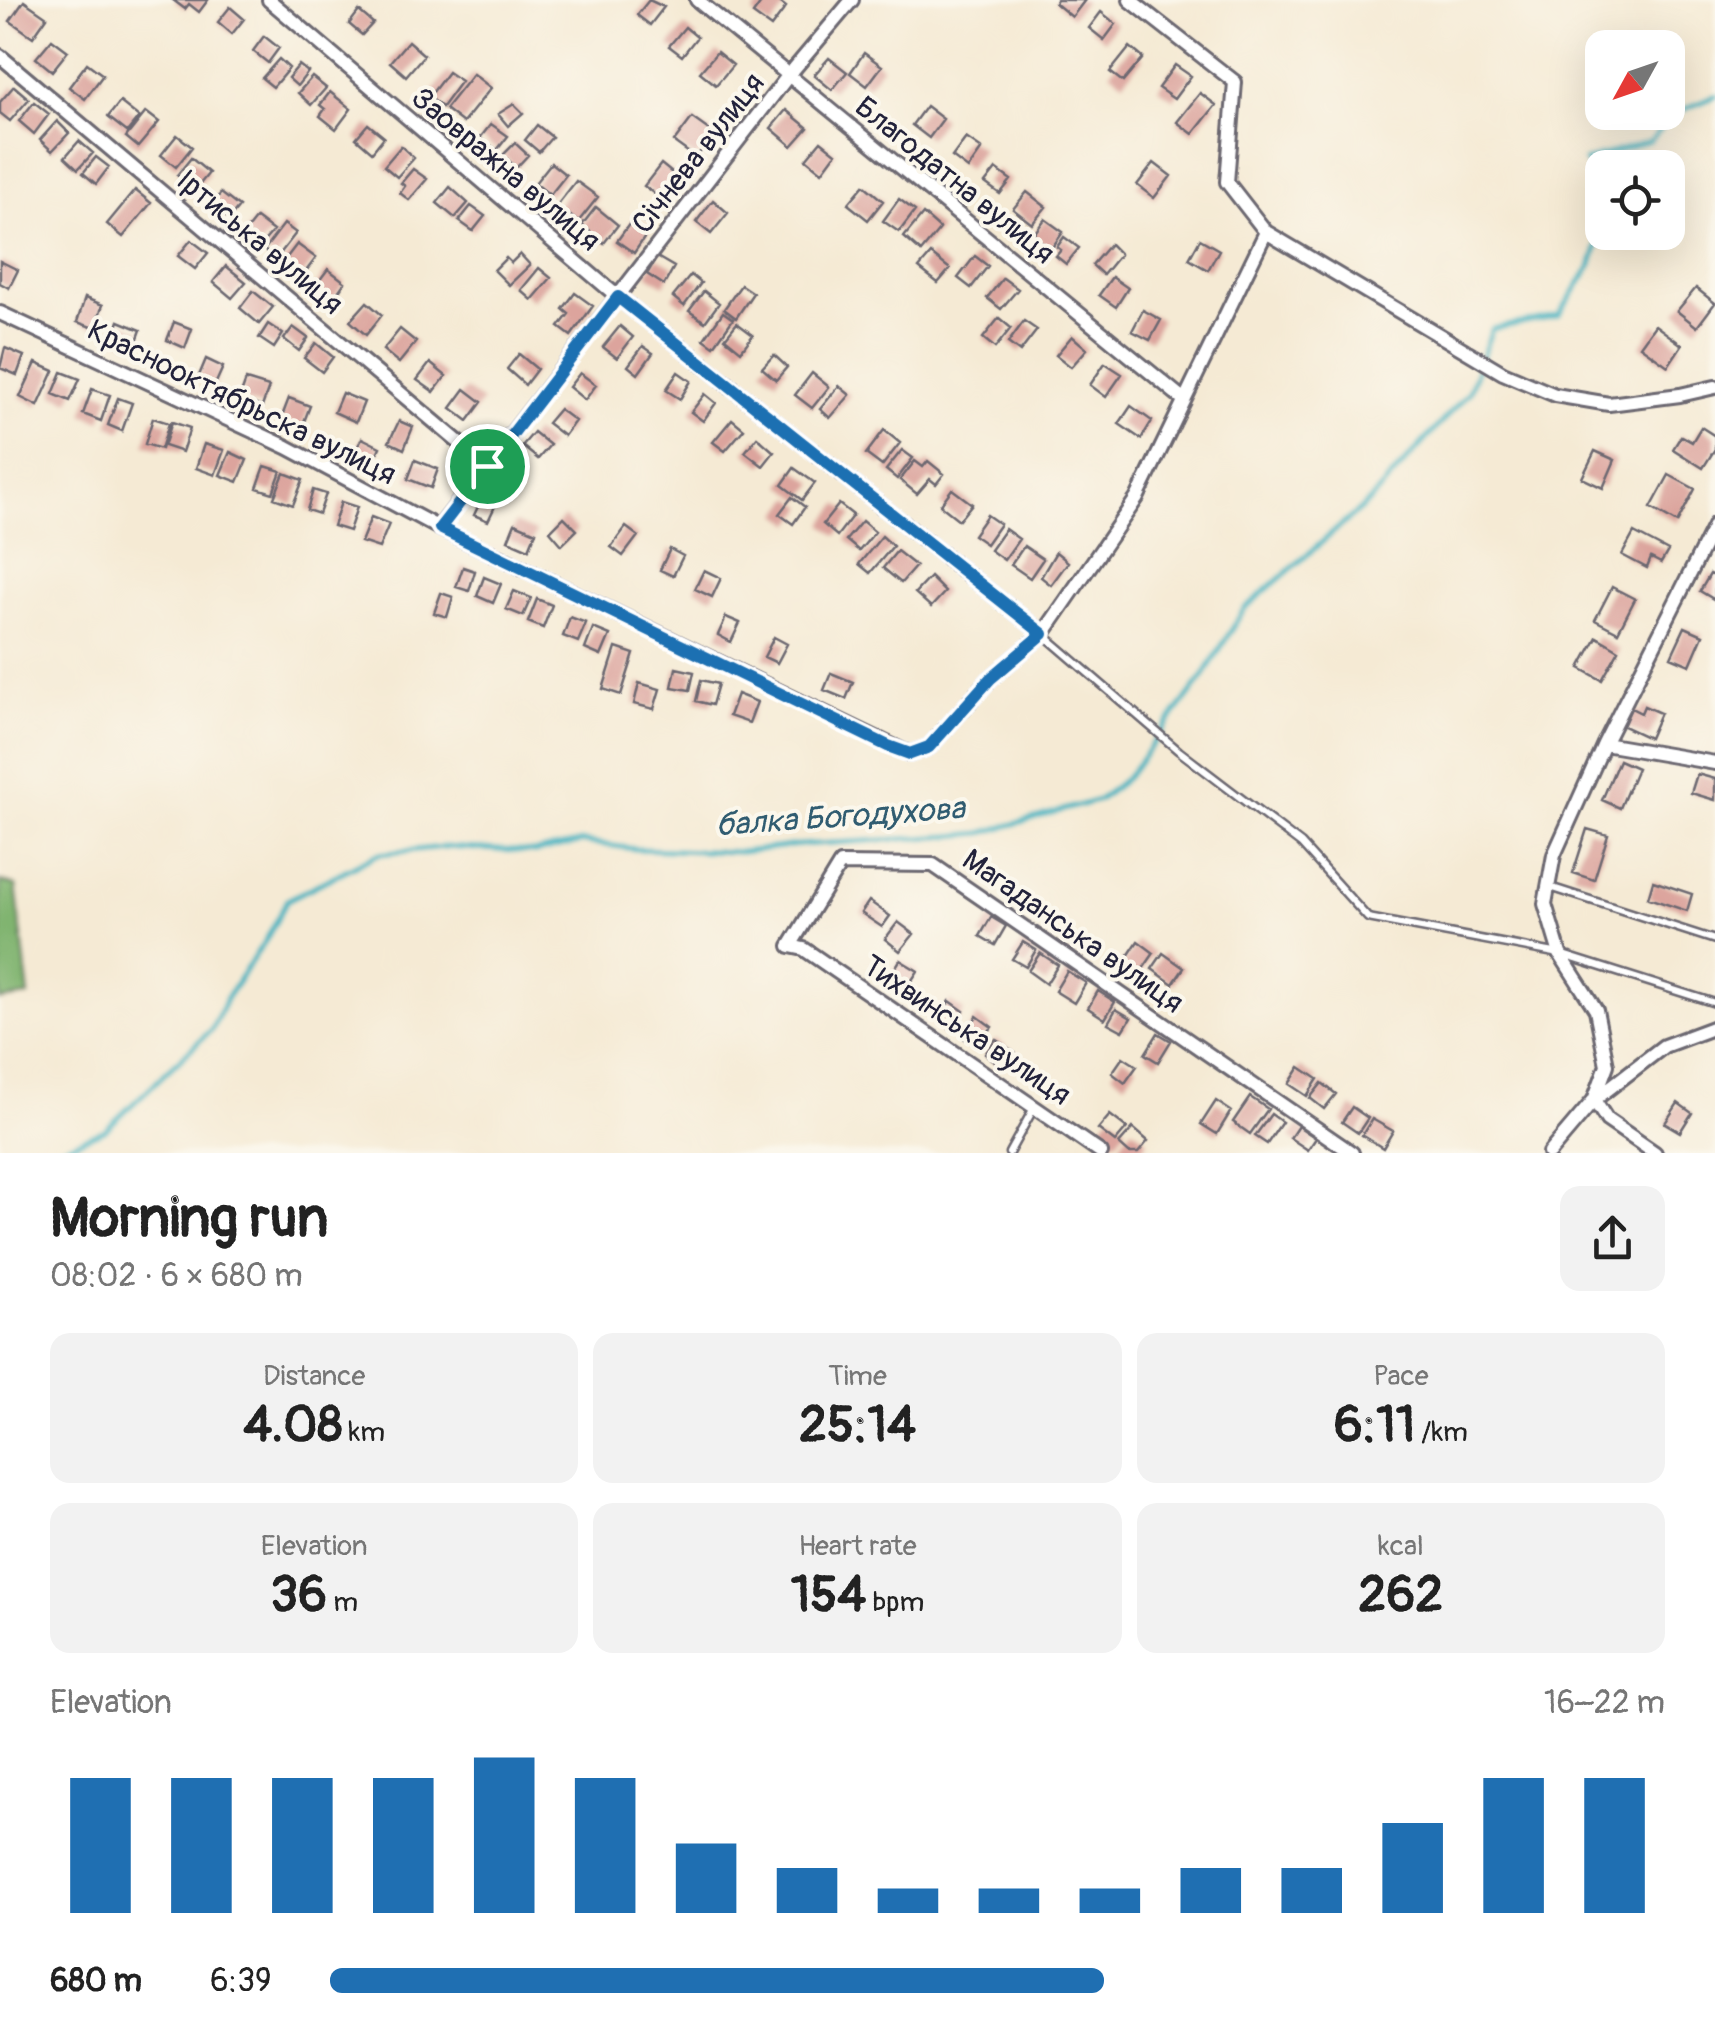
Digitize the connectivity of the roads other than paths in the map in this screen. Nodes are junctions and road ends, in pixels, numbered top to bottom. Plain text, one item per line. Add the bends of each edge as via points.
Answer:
1 (269, 0) edge
2 (697, 0) edge
3 (852, 0) edge
4 (1130, 0) edge
5 (0, 56) edge
6 (788, 76) junction
7 (1266, 232) junction
8 (618, 297) junction
9 (0, 312) edge
10 (1715, 386) edge
11 (1183, 398) junction
12 (487, 466) junction
13 (1715, 524) edge
14 (440, 528) junction
15 (1043, 634) junction
16 (1604, 744) junction
17 (1715, 763) edge
18 (1548, 886) junction
19 (1715, 940) edge
20 (804, 950) joint
21 (1560, 954) junction
22 (1715, 1003) edge
23 (1715, 1027) edge
24 (1594, 1100) junction
25 (1034, 1106) junction
26 (1009, 1153) edge
27 (1101, 1153) edge
28 (1352, 1153) edge
29 (1549, 1153) edge
30 (1656, 1153) edge

1 - 8 street, Заовражна вулиця
2 - 6 street, Благодатна вулиця
3 - 6 street, Січнева вулиця
4 - 7 street via 1235,82 1228,182
5 - 12 street, Іртиська вулиця
6 - 8 street, Січнева вулиця
6 - 11 street, Благодатна вулиця
7 - 10 street via 1502,372 1556,395 1609,404
7 - 11 street, Краснооктябрьска вулиця
8 - 12 street, Січнева вулиця
8 - 15 street, Заовражна вулиця
9 - 14 street, Краснооктябрьска вулиця via 288,447
11 - 15 street, Краснооктябрьска вулиця via 1137,498
12 - 14 street, Січнева вулиця
13 - 16 street
14 - 15 street, Краснооктябрьска вулиця via 910,754 929,747 990,679
15 - 21 lane via 1300,844 1368,918
16 - 17 street
16 - 18 street via 1554,854
18 - 19 lane
18 - 21 street via 1545,904
20 - 25 street, Тихвинська вулиця
20 - 28 street, Магаданська вулиця via 790,946 840,864 933,865
21 - 22 lane
21 - 24 street via 1596,1010 1607,1065
23 - 24 street via 1664,1046
24 - 29 street
24 - 30 street via 1607,1120
25 - 26 lane
25 - 27 street, Тихвинська вулиця

